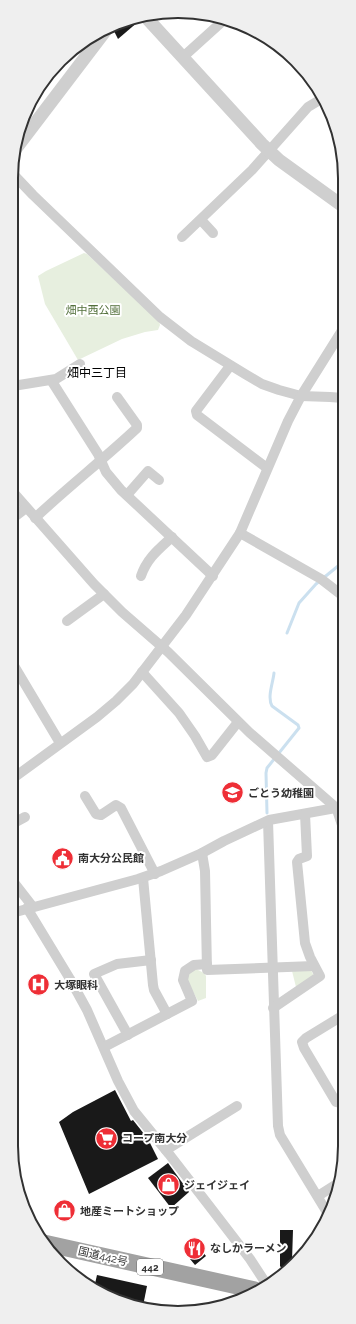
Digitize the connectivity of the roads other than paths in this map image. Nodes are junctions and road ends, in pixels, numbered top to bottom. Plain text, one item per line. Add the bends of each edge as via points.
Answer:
1 (149, 21) edge
2 (220, 23) edge
3 (100, 38) edge
4 (183, 58) junction
5 (318, 101) edge
6 (22, 140) edge
7 (269, 151) junction
8 (18, 179) edge
9 (338, 203) edge
10 (201, 220) junction
11 (213, 233) dead end
12 (182, 237) dead end
13 (338, 337) edge
14 (80, 364) dead end
15 (230, 366) junction
16 (51, 380) junction
17 (18, 385) edge
18 (301, 396) junction
19 (117, 397) dead end
20 (338, 398) edge
21 (100, 460) junction
22 (267, 468) junction
23 (159, 480) dead end
24 (127, 496) junction
25 (18, 498) edge
26 (26, 508) junction
27 (18, 514) edge
28 (35, 518) junction
29 (240, 533) junction
30 (172, 537) junction
31 (141, 576) dead end
32 (213, 576) junction
33 (338, 592) edge
34 (104, 594) junction
35 (67, 621) dead end
36 (161, 646) junction
37 (142, 672) junction
38 (18, 674) edge
39 (238, 722) junction
40 (60, 743) junction
41 (18, 774) edge
42 (85, 796) dead end
43 (338, 806) edge
44 (338, 807) edge
45 (305, 814) junction
46 (24, 817) dead end
47 (18, 820) edge
48 (268, 821) junction
49 (202, 853) junction
50 (155, 874) junction
51 (143, 878) junction
52 (18, 889) edge
53 (30, 908) junction
54 (18, 911) edge
55 (151, 960) junction
56 (207, 964) junction
57 (314, 966) junction
58 (272, 968) junction
59 (273, 1008) junction
60 (167, 1014) junction
61 (338, 1018) edge
62 (128, 1035) junction
63 (104, 1047) junction
64 (338, 1102) edge
65 (237, 1106) dead end
66 (166, 1150) junction
67 (333, 1186) edge
68 (318, 1196) junction
69 (325, 1209) edge
70 (57, 1250) edge
71 (264, 1281) edge
72 (249, 1289) edge

1 - 4 street
2 - 4 street
3 - 6 street
4 - 7 street
5 - 7 street via 308,107
7 - 9 street
7 - 10 street
8 - 15 street via 160,317
10 - 11 street
10 - 12 street
13 - 18 street
14 - 16 street
15 - 18 street via 262,384
15 - 22 street via 196,411 197,415
16 - 17 street
16 - 21 street
18 - 20 street
18 - 22 street
19 - 21 street via 137,425
21 - 24 street via 106,472
21 - 28 street
22 - 29 street
23 - 24 street via 148,471
24 - 30 street
25 - 26 street
26 - 27 street
26 - 28 street
28 - 34 street
29 - 32 street
29 - 33 street via 321,579
30 - 31 street via 144,565
30 - 32 street
32 - 36 street
34 - 35 street
34 - 36 street
36 - 37 street
36 - 39 street
37 - 39 street via 179,713 207,757
37 - 40 street via 116,701
38 - 40 street
39 - 43 street
40 - 41 street
42 - 50 street via 96,814 101,815 116,805 121,808
44 - 45 street
45 - 48 street
45 - 57 street via 307,854 297,862 306,943
46 - 47 street
48 - 49 street
48 - 58 street
49 - 50 street
49 - 56 street via 205,871
50 - 51 street
51 - 53 street
51 - 55 street
52 - 53 street
53 - 54 street
53 - 63 street via 76,990
55 - 60 street via 154,990
55 - 62 street via 117,964 94,974
56 - 58 street via 207,970
56 - 60 street via 194,964 185,971 183,980 192,1001
57 - 58 street
57 - 59 street via 320,976
58 - 59 street
59 - 68 street via 280,1135
60 - 62 street
61 - 64 street via 302,1042
62 - 63 street
63 - 66 street via 134,1111
65 - 66 street
66 - 71 street
67 - 68 street
68 - 69 street
70 - 72 highway, 国道442号 / 442

